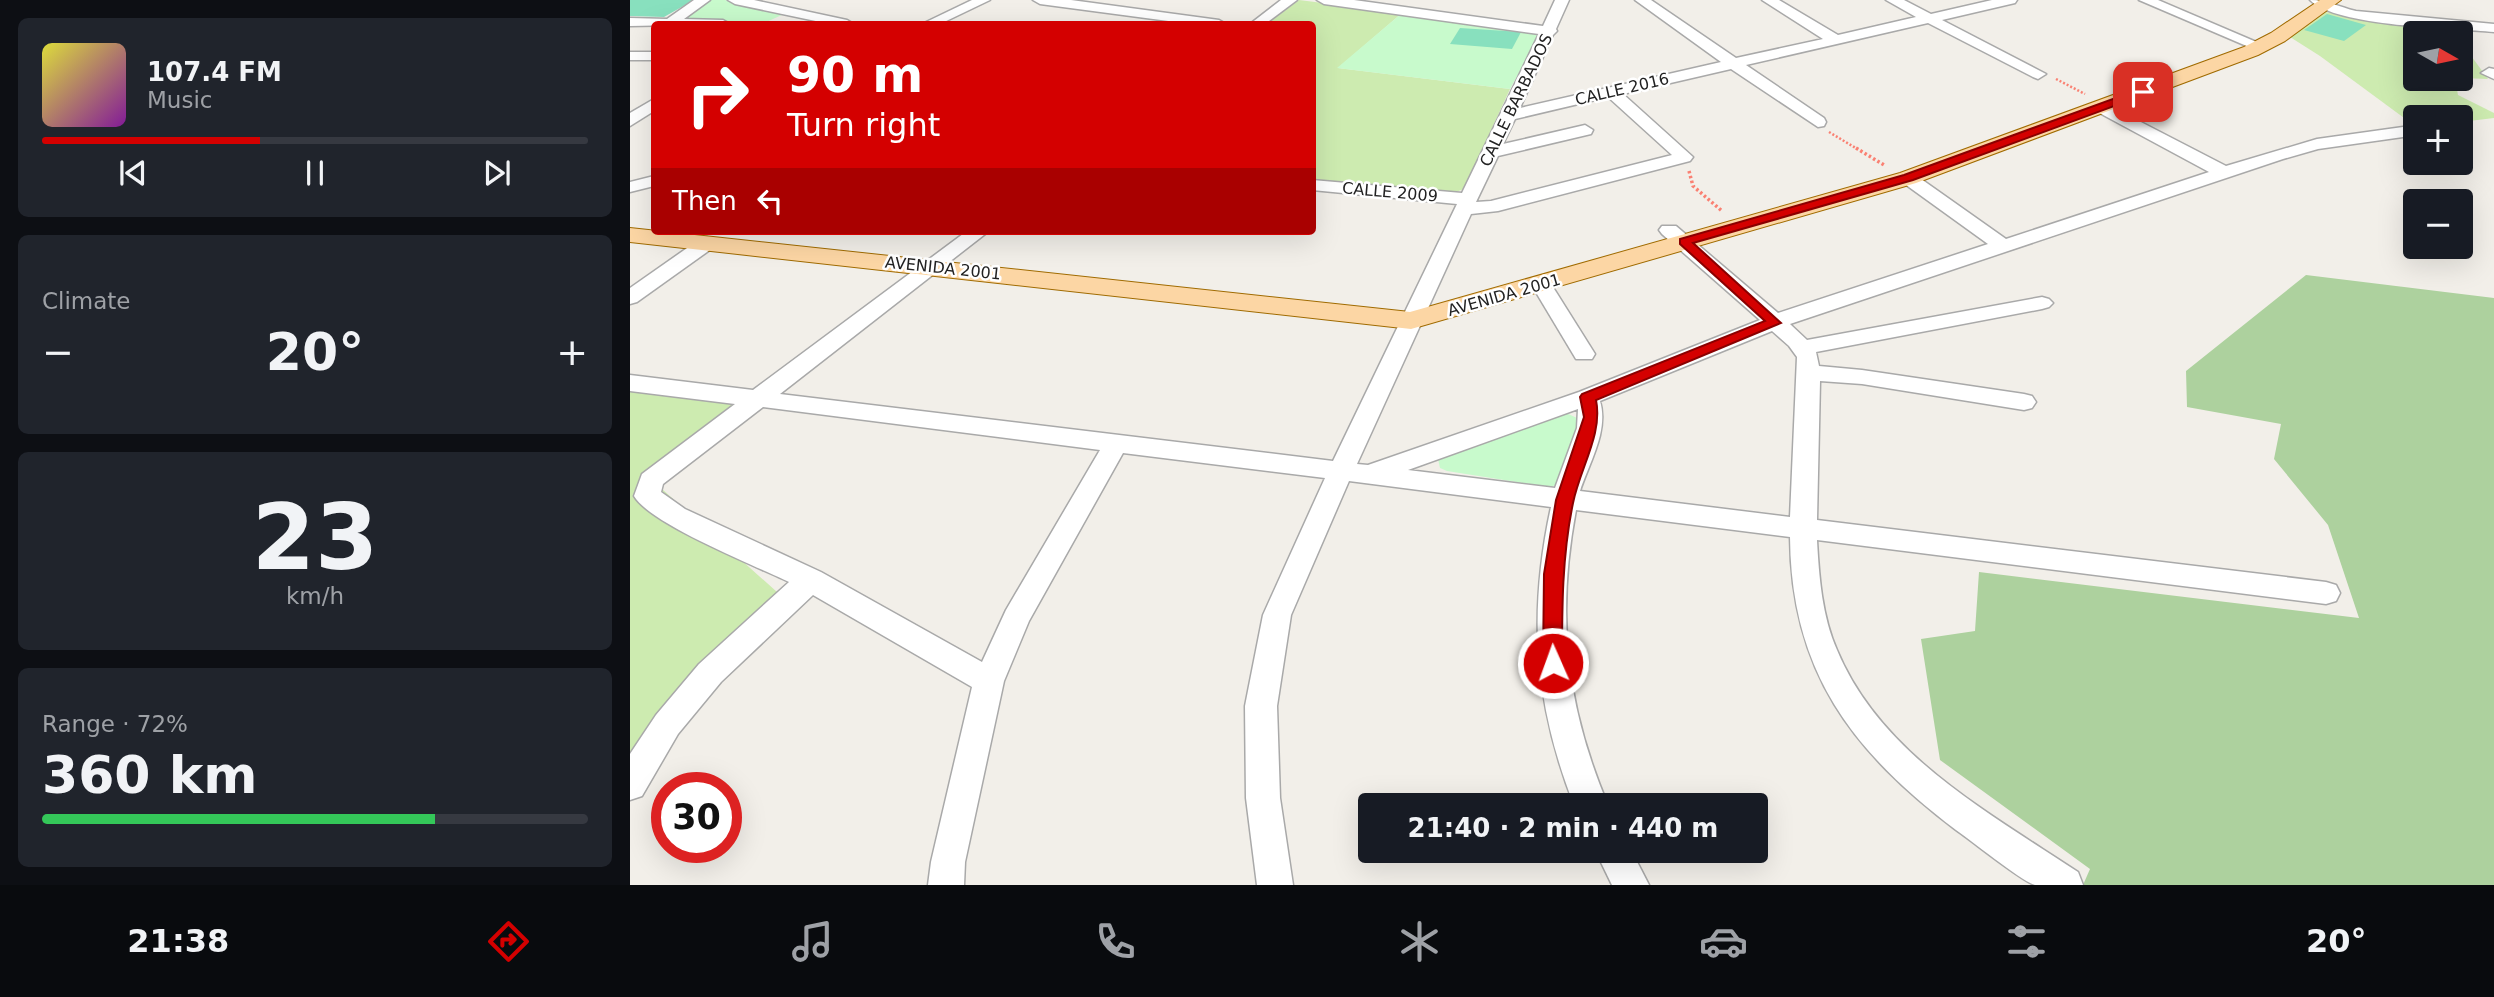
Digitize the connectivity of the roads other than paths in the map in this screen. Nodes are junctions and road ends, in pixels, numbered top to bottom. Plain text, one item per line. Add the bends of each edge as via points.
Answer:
1 (703, 0) edge
2 (735, 0) edge
3 (813, 0) edge
4 (983, 0) edge
5 (1040, 0) edge
6 (1138, 0) edge
7 (1290, 0) edge
8 (1324, 0) edge
9 (1545, 0) edge
10 (1642, 0) edge
11 (1769, 0) edge
12 (1893, 0) edge
13 (2010, 0) edge
14 (2146, 0) edge
15 (1562, 1) edge
16 (2321, 1) edge
17 (1118, 12) junction
18 (793, 13) junction
19 (1929, 19) junction
20 (672, 21) edge
21 (778, 21) edge
22 (832, 21) edge
23 (936, 21) edge
24 (1104, 21) edge
25 (1194, 21) edge
26 (1261, 21) edge
27 (630, 22) edge
28 (651, 22) edge
29 (2494, 28) edge
30 (1550, 31) junction
31 (1835, 40) junction
32 (2254, 44) junction
33 (630, 56) edge
34 (651, 56) edge
35 (1736, 63) junction
36 (2038, 74) road end
37 (1611, 91) junction
38 (2096, 102) junction
39 (651, 106) edge
40 (1509, 115) junction
41 (630, 121) edge
42 (1818, 122) road end
43 (1585, 130) dead end
44 (2403, 132) dead end
45 (1491, 152) junction
46 (2225, 173) junction
47 (1900, 174) junction
48 (651, 182) edge
49 (1316, 185) edge
50 (630, 187) edge
51 (1466, 204) junction
52 (630, 219) edge
53 (651, 222) edge
54 (630, 235) edge
55 (770, 235) edge
56 (974, 235) edge
57 (1676, 236) junction
58 (707, 243) junction
59 (2005, 247) junction
60 (942, 260) junction
61 (1541, 284) junction
62 (630, 298) edge
63 (2042, 303) dead end
64 (1415, 313) junction
65 (1774, 323) junction
66 (1584, 354) dead end
67 (1805, 360) junction
68 (630, 383) edge
69 (1587, 397) junction
70 (761, 399) junction
71 (2024, 402) dead end
72 (1117, 442) junction
73 (1341, 471) junction
74 (1373, 473) junction
75 (1565, 500) junction
76 (1804, 529) junction
77 (811, 580) junction
78 (2326, 593) dead end
79 (989, 681) junction
80 (630, 785) edge
81 (1586, 793) edge
82 (1618, 863) edge
83 (946, 885) edge
84 (1275, 885) edge
85 (1631, 885) edge
86 (2065, 885) edge

1 - 20 street
2 - 18 street
3 - 18 street
4 - 23 street
5 - 17 street
6 - 17 street
7 - 26 street
8 - 30 street
9 - 15 street
10 - 35 street
11 - 31 street
12 - 19 street
13 - 19 street, CALLE 2016
14 - 32 street
15 - 30 street, CALLE BARBADOS
16 - 29 street via 2356,15
16 - 32 main road, AVENIDA 2001
17 - 24 street
17 - 25 street
18 - 21 street
18 - 22 street
19 - 31 street, CALLE 2016
19 - 35 street, CALLE 2016
19 - 36 street
27 - 28 street
30 - 40 street, CALLE BARBADOS
31 - 35 street, CALLE 2016
32 - 38 main road, AVENIDA 2001
33 - 34 street
35 - 37 street, CALLE 2016
35 - 42 street
37 - 40 street, CALLE 2016
37 - 51 street, CALLE 2009 via 1684,157 1491,207
38 - 46 street
38 - 47 main road, AVENIDA 2001
39 - 41 street
40 - 45 street, CALLE BARBADOS
43 - 45 street
44 - 46 street via 2317,144
45 - 51 street, CALLE BARBADOS
46 - 59 street
47 - 57 main road, AVENIDA 2001
47 - 57 main road, AVENIDA 2001 via 1727,215
47 - 59 street
48 - 50 street
49 - 51 street, CALLE 2009
51 - 64 street, CALLE BARBADOS
52 - 53 main road
54 - 58 main road, AVENIDA 2001
55 - 60 main road, AVENIDA 2001
56 - 60 street
57 - 61 main road, AVENIDA 2001
57 - 64 main road, AVENIDA 2001
57 - 65 street
58 - 60 main road, AVENIDA 2001
58 - 62 street
59 - 65 street
60 - 64 main road, AVENIDA 2001
60 - 70 street
61 - 64 main road, AVENIDA 2001
61 - 66 street
63 - 67 street
64 - 73 street, CALLE BARBADOS
65 - 67 street
65 - 69 street
67 - 71 street via 1862,377
67 - 76 street
68 - 70 street
69 - 74 street
69 - 75 street via 1591,417
70 - 72 street
70 - 77 street via 651,480 648,496 676,516
72 - 73 street
72 - 79 street via 1016,618
73 - 74 street
73 - 84 street, CALLE BARBADOS via 1277,615 1261,706 1263,798
74 - 75 street
75 - 76 street
75 - 81 street via 1553,574 1551,641 1557,706
76 - 78 street
76 - 86 street via 1808,599 1829,673 1868,730 1918,782
77 - 79 street
77 - 80 street via 695,686 654,740
79 - 83 street
82 - 85 street

